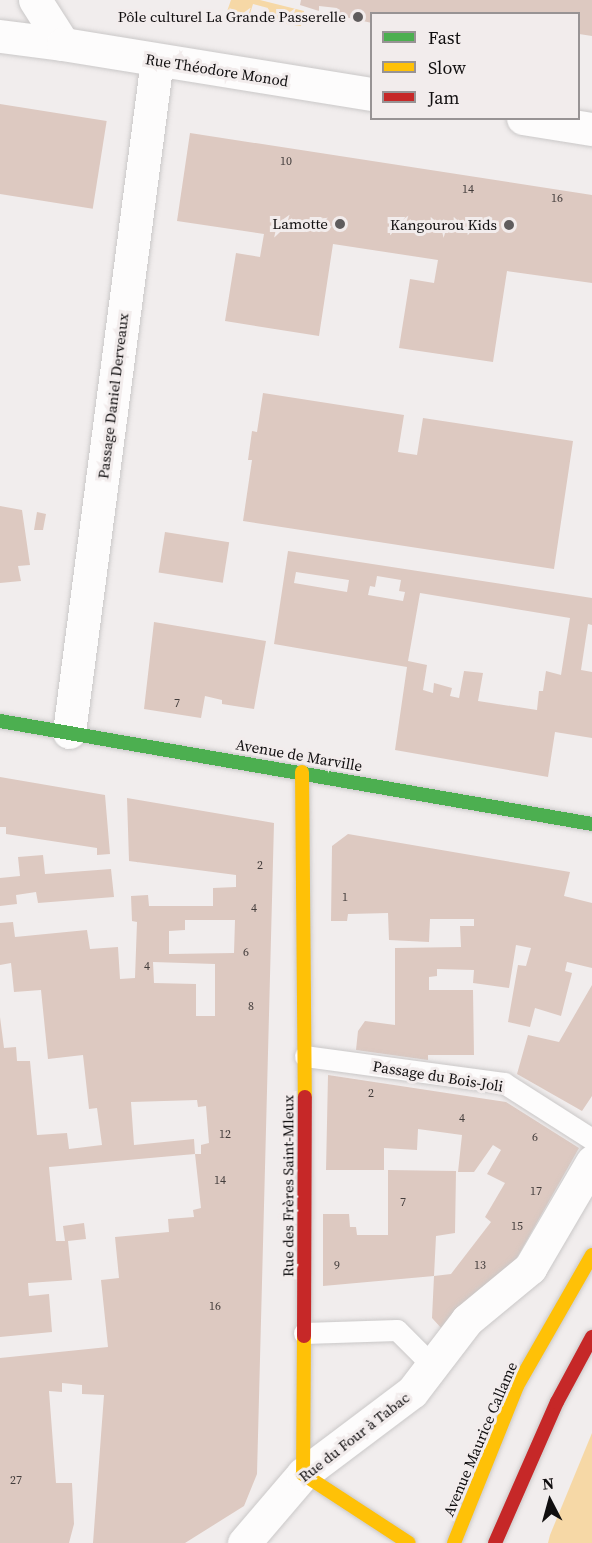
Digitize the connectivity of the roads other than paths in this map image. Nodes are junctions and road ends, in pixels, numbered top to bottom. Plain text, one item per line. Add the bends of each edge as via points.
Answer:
1 (35, 0) edge
2 (0, 36) edge
3 (63, 44) junction
4 (157, 60) junction
5 (370, 94) edge
6 (536, 120) edge
7 (592, 129) edge
8 (0, 721) edge
9 (69, 732) junction
10 (302, 772) junction
11 (592, 824) edge
12 (305, 1056) junction
13 (592, 1139) edge
14 (592, 1162) edge
15 (592, 1255) edge
16 (304, 1333) junction
17 (592, 1337) edge
18 (432, 1366) junction
19 (303, 1474) junction
20 (244, 1543) edge
21 (409, 1543) edge
22 (454, 1543) edge
23 (495, 1543) edge

1 - 3 street
2 - 3 street, Rue Théodore Monod
3 - 4 street, Rue Théodore Monod
4 - 5 street, Rue Théodore Monod
4 - 9 street, Passage Daniel Derveaux
6 - 7 street
8 - 9 street, Avenue de Marville
9 - 10 street, Avenue de Marville
10 - 11 street, Avenue de Marville
10 - 12 street, Rue des Frères Saint-Mleux
12 - 13 lane, Passage du Bois-Joli via 504,1083
12 - 16 street, Rue des Frères Saint-Mleux
14 - 18 street, Rue du Four à Tabac via 530,1269 467,1320
15 - 22 street, Avenue Maurice Callame via 517,1386
16 - 18 lane via 397,1330
16 - 19 street, Rue des Frères Saint-Mleux
17 - 23 street via 557,1402
18 - 19 street, Rue du Four à Tabac via 412,1392
19 - 20 street, Rue du Four à Tabac
19 - 21 street

